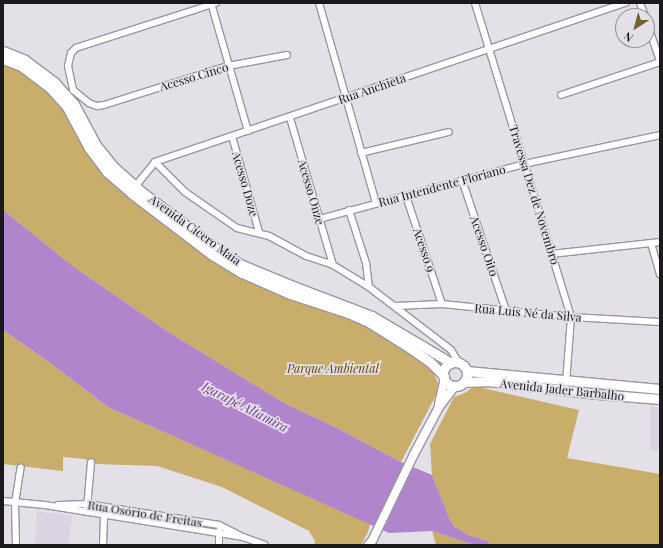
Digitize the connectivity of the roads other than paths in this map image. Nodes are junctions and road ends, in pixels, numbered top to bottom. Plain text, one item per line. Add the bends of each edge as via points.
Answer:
1 (213, 3) edge
2 (319, 3) edge
3 (475, 3) edge
4 (626, 3) edge
5 (655, 47) edge
6 (489, 50) junction
7 (3, 51) edge
8 (287, 55) dead end
9 (3, 59) edge
10 (660, 62) edge
11 (228, 66) junction
12 (70, 92) junction
13 (561, 95) dead end
14 (345, 97) junction
15 (290, 118) junction
16 (248, 131) junction
17 (449, 132) dead end
18 (660, 135) edge
19 (232, 136) junction
20 (361, 153) junction
21 (155, 162) junction
22 (524, 164) junction
23 (462, 180) junction
24 (134, 190) junction
25 (406, 196) junction
26 (376, 203) junction
27 (349, 210) junction
28 (319, 219) junction
29 (259, 232) junction
30 (660, 242) edge
31 (651, 243) junction
32 (552, 254) junction
33 (333, 265) junction
34 (660, 275) edge
35 (369, 287) junction
36 (442, 304) junction
37 (396, 306) junction
38 (506, 311) junction
39 (571, 317) junction
40 (660, 322) edge
41 (455, 363) junction
42 (467, 371) junction
43 (444, 378) junction
44 (566, 381) junction
45 (464, 382) junction
46 (456, 386) junction
47 (660, 389) edge
48 (567, 391) junction
49 (660, 400) edge
50 (439, 407) junction
51 (91, 462) dead end
52 (21, 467) dead end
53 (3, 501) edge
54 (15, 503) junction
55 (87, 504) junction
56 (45, 505) junction
57 (87, 512) junction
58 (104, 515) junction
59 (219, 526) junction
60 (219, 535) junction
61 (243, 537) junction
62 (372, 542) edge
63 (16, 545) edge
64 (103, 545) edge
65 (219, 545) edge
66 (265, 545) edge

1 - 11 street
1 - 12 street via 76,48 71,53 68,66
2 - 14 street
3 - 6 street, Travessa Dez de Novembro
4 - 6 street, Rua Anchieta
5 - 10 street
6 - 14 street, Rua Anchieta
6 - 22 street, Travessa Dez de Novembro
7 - 12 main road, Avenida Cícero Maia via 25,60
8 - 11 street, Acesso Cinco
9 - 24 main road, Avenida Cícero Maia via 21,66 58,97 67,107 107,172
10 - 13 street
11 - 12 street, Acesso Cinco via 104,105 88,103
11 - 16 street
12 - 24 main road, Avenida Cícero Maia via 96,145
14 - 15 street, Rua Anchieta
14 - 20 street
15 - 16 street, Rua Anchieta
15 - 28 street, Acesso Onze
16 - 19 street, Rua Anchieta
17 - 20 street
18 - 22 street, Rua Intendente Floriano
19 - 21 street, Rua Anchieta
19 - 29 street, Acesso Doze
20 - 26 street
21 - 24 street
21 - 29 street via 185,192 220,217 237,228
22 - 23 street, Rua Intendente Floriano
22 - 32 street, Travessa Dez de Novembro
23 - 25 street, Rua Intendente Floriano
23 - 38 street, Acesso Oito
24 - 41 main road, Avenida Cícero Maia via 242,265 372,316
24 - 43 main road, Avenida Cícero Maia via 212,255 242,273 290,294 370,323 430,362
25 - 26 street, Rua Intendente Floriano
25 - 36 street, Acesso 9
26 - 27 street, Rua Intendente Floriano
27 - 28 street, Rua Intendente Floriano
27 - 35 street via 366,263
28 - 33 street, Acesso Onze
29 - 33 street via 306,256
30 - 31 street
31 - 32 street
31 - 34 street
32 - 39 street, Travessa Dez de Novembro
33 - 35 street
35 - 37 street
36 - 37 street, Rua Luís Né da Silva
36 - 38 street, Rua Luís Né da Silva
37 - 41 street via 451,350
38 - 39 street, Rua Luís Né da Silva
39 - 40 street, Rua Luís Né da Silva
39 - 44 street, Travessa Dez de Novembro
41 - 42 main road
41 - 43 main road via 445,368
42 - 44 main road, Avenida Jader Barbalho
42 - 45 main road
43 - 46 main road via 449,384
43 - 50 street
44 - 47 main road, Avenida Jader Barbalho
44 - 48 street, Travessa Dez de Novembro
45 - 46 main road
45 - 48 main road, Avenida Jader Barbalho via 488,381
46 - 50 street
48 - 49 main road, Avenida Jader Barbalho
50 - 62 street
51 - 55 street
52 - 54 street
53 - 54 street, Rua Osório de Freitas
54 - 56 street, Rua Osório de Freitas
54 - 63 street
55 - 56 street, Rua Osório de Freitas
55 - 57 street
55 - 59 street, Rua Osório de Freitas
56 - 57 street, Rua Osório de Freitas
57 - 58 street, Rua Osório de Freitas
58 - 60 street, Rua Osório de Freitas
58 - 64 street
59 - 60 street
59 - 61 street, Rua Osório de Freitas
60 - 61 street, Rua Osório de Freitas
60 - 65 street
61 - 66 street, Rua Osório de Freitas

